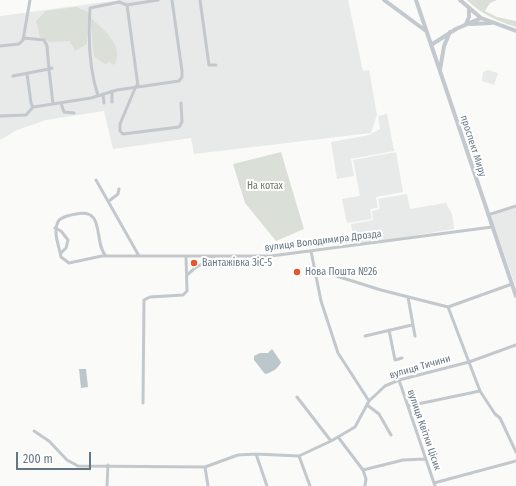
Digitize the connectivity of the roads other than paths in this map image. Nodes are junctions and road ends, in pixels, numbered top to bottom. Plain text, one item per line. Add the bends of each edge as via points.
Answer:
1 (30, 0) edge
2 (158, 0) edge
3 (172, 0) edge
4 (200, 0) edge
5 (384, 0) edge
6 (416, 0) edge
7 (460, 0) edge
8 (127, 4) junction
9 (469, 9) junction
10 (481, 18) junction
11 (492, 23) junction
12 (465, 24) junction
13 (427, 31) junction
14 (516, 31) edge
15 (450, 32) junction
16 (24, 38) junction
17 (431, 45) junction
18 (0, 46) edge
19 (216, 65) dead end
20 (50, 69) junction
21 (440, 70) junction
22 (27, 74) junction
23 (13, 76) dead end
24 (137, 86) junction
25 (112, 91) junction
26 (103, 94) junction
27 (98, 96) junction
28 (112, 102) dead end
29 (61, 103) junction
30 (181, 103) dead end
31 (53, 104) junction
32 (104, 104) dead end
33 (34, 107) junction
34 (74, 113) dead end
35 (0, 116) edge
36 (96, 180) dead end
37 (119, 189) dead end
38 (109, 201) junction
39 (516, 206) edge
40 (488, 215) junction
41 (492, 227) junction
42 (56, 228) junction
43 (101, 251) junction
44 (311, 251) junction
45 (61, 254) junction
46 (106, 256) junction
47 (138, 256) junction
48 (186, 256) junction
49 (215, 256) junction
50 (98, 257) junction
51 (314, 269) junction
52 (187, 275) junction
53 (512, 284) junction
54 (516, 296) edge
55 (408, 297) junction
56 (448, 307) junction
57 (412, 325) junction
58 (389, 330) junction
59 (365, 336) dead end
60 (415, 336) dead end
61 (516, 345) edge
62 (402, 358) dead end
63 (469, 362) junction
64 (399, 380) junction
65 (480, 391) junction
66 (297, 397) dead end
67 (369, 401) junction
68 (143, 403) dead end
69 (367, 405) junction
70 (408, 406) junction
71 (34, 431) dead end
72 (392, 435) dead end
73 (338, 436) junction
74 (331, 441) junction
75 (516, 452) edge
76 (256, 454) junction
77 (299, 456) junction
78 (425, 459) junction
79 (516, 461) edge
80 (108, 465) junction
81 (205, 467) junction
82 (363, 470) junction
83 (435, 484) edge
84 (107, 486) edge
85 (208, 486) edge
86 (267, 486) edge
87 (310, 486) edge
88 (365, 486) edge

1 - 16 street
2 - 8 street
3 - 24 street via 182,77 179,81
4 - 19 street via 209,65
5 - 13 main road
6 - 13 main road, проспект Миру
7 - 9 main road
8 - 24 street
8 - 27 street via 119,2 90,8 90,52 93,82
9 - 10 main road
9 - 12 main road via 469,18
10 - 11 main road
10 - 12 main road
11 - 12 main road
11 - 14 main road
12 - 15 main road
13 - 17 main road, проспект Миру
15 - 17 main road
15 - 21 main road via 444,46
16 - 18 street via 19,44
16 - 20 street via 44,40
17 - 21 main road, проспект Миру
20 - 22 street
20 - 31 street
21 - 40 main road, проспект Миру
22 - 23 street
22 - 33 street via 31,103
24 - 25 street
24 - 30 street via 120,124 120,131 123,134 179,127 182,122
25 - 26 street
25 - 28 street
26 - 27 street
26 - 32 street
27 - 29 street
29 - 31 street
29 - 34 street via 64,112
31 - 33 street
33 - 35 street via 26,115
36 - 38 street
37 - 38 street via 118,194
38 - 47 street
39 - 40 street
40 - 41 main road, проспект Миру
41 - 44 street, вулиця Володимира Дрозда
41 - 53 main road, проспект Миру
42 - 43 street via 58,220 62,218 84,212 90,214 95,219
42 - 45 street
42 - 45 street via 68,240
43 - 46 street
43 - 50 street
44 - 49 street, вулиця Володимира Дрозда via 271,256
44 - 51 street
45 - 50 street, вулиця Володимира Дрозда via 69,263
46 - 47 street, вулиця Володимира Дрозда
46 - 50 street, вулиця Володимира Дрозда
47 - 48 street, вулиця Володимира Дрозда
48 - 49 street, вулиця Володимира Дрозда
48 - 52 street
49 - 52 street
51 - 55 street
51 - 67 street via 321,302 338,353
52 - 68 street via 187,291 182,295 150,297 144,300
53 - 54 main road, проспект Миру
53 - 56 street
55 - 56 street
55 - 57 street
56 - 63 street
57 - 58 street
57 - 60 street
58 - 59 street
58 - 62 street via 395,360
61 - 63 street, вулиця Тичини
63 - 64 street, вулиця Тичини
63 - 65 street
64 - 67 street, вулиця Тичини via 385,386
64 - 70 street, вулиця Квітки Цісик
65 - 70 street
65 - 75 street via 500,418
66 - 74 street
67 - 69 street, вулиця Тичини
69 - 72 street via 379,414
69 - 73 street, вулиця Тичини via 354,427
70 - 78 street, вулиця Квітки Цісик
71 - 80 street, вулиця Тичини via 49,440 67,460 78,466
73 - 74 street, вулиця Тичини
73 - 82 street
74 - 77 street, вулиця Тичини
76 - 77 street, вулиця Тичини
76 - 81 street, вулиця Тичини via 238,455
76 - 86 street
77 - 87 street
78 - 82 street via 403,460
78 - 83 street, вулиця Квітки Цісик
79 - 83 street
80 - 81 street, вулиця Тичини
80 - 84 street
81 - 85 street
82 - 88 street

